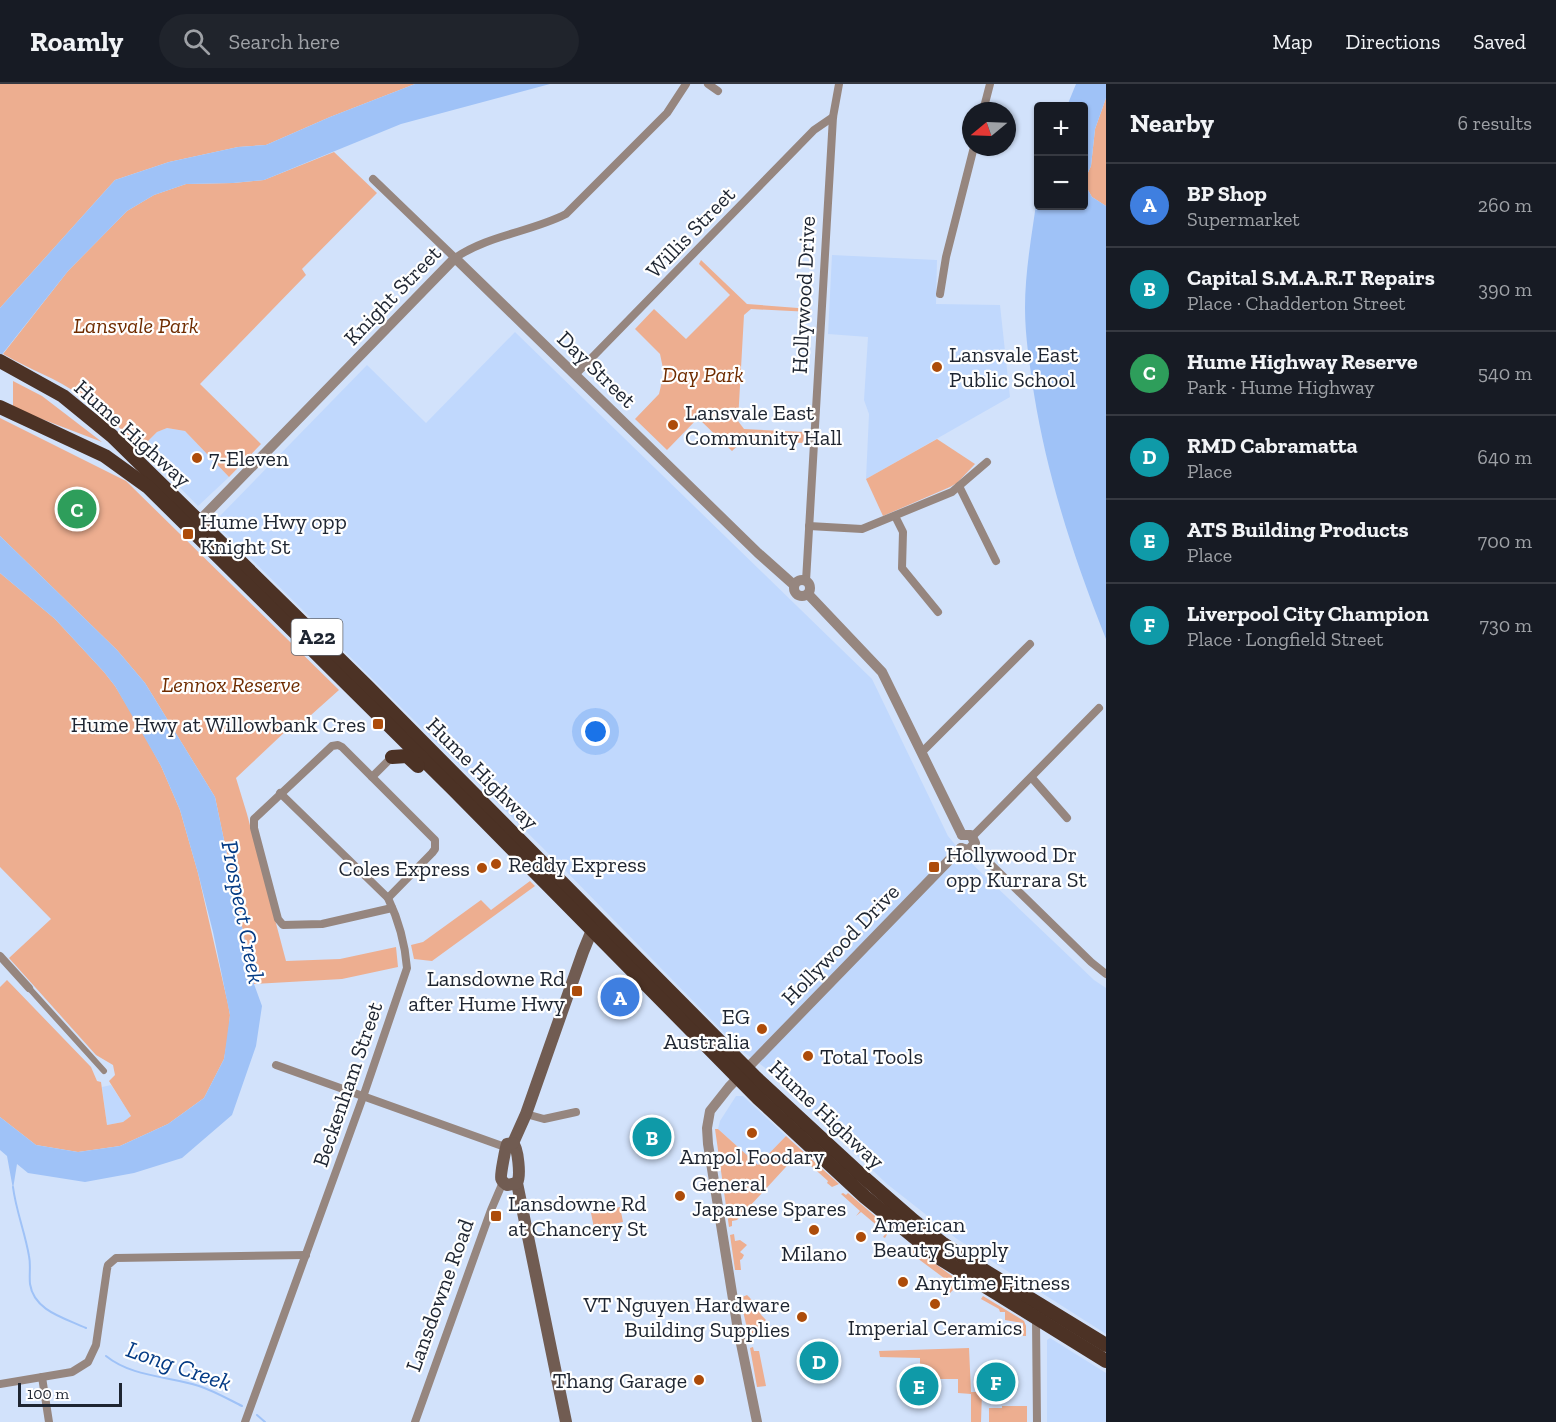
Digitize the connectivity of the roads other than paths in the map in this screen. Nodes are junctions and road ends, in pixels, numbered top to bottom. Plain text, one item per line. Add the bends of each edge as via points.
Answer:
1 (686, 84) edge
2 (708, 84) edge
3 (839, 84) edge
4 (990, 84) edge
5 (718, 91) dead end
6 (985, 102) edge
7 (833, 117) junction
8 (972, 156) edge
9 (373, 179) dead end
10 (455, 258) junction
11 (940, 294) dead end
12 (0, 361) edge
13 (575, 375) junction
14 (0, 407) edge
15 (987, 462) dead end
16 (959, 486) junction
17 (895, 516) junction
18 (199, 522) junction
19 (809, 526) junction
20 (996, 561) dead end
21 (806, 581) junction
22 (794, 585) junction
23 (808, 594) junction
24 (938, 612) dead end
25 (1030, 644) dead end
26 (1099, 708) dead end
27 (396, 732) junction
28 (922, 752) junction
29 (392, 757) junction
30 (372, 777) junction
31 (1032, 777) junction
32 (454, 790) junction
33 (280, 794) junction
34 (1067, 818) dead end
35 (969, 839) junction
36 (388, 898) junction
37 (392, 908) junction
38 (597, 926) junction
39 (0, 956) edge
40 (1106, 974) edge
41 (29, 988) joint
42 (276, 1065) dead end
43 (104, 1071) dead end
44 (742, 1073) junction
45 (363, 1097) junction
46 (576, 1112) dead end
47 (525, 1114) junction
48 (509, 1145) junction
49 (503, 1182) junction
50 (517, 1183) junction
51 (306, 1255) junction
52 (1036, 1319) junction
53 (1106, 1345) edge
54 (1106, 1361) edge
55 (42, 1377) junction
56 (0, 1384) edge
57 (49, 1422) edge
58 (245, 1422) edge
59 (415, 1422) edge
60 (566, 1422) edge
61 (757, 1422) edge
62 (1037, 1422) edge

1 - 10 street, Knight Street via 667,113 566,214 470,247
2 - 5 street
3 - 7 street, Hollywood Drive
4 - 6 street
7 - 13 street, Willis Street via 814,130
7 - 19 street, Hollywood Drive
8 - 11 street
9 - 10 street, Day Street
10 - 13 street, Day Street
10 - 18 street, Knight Street
12 - 18 highway, Hume Highway / A22 via 63,396 91,417
13 - 22 street, Day Street
14 - 27 highway, Hume Highway / A22 via 91,449 134,475
15 - 16 street
16 - 17 street
16 - 20 street
17 - 19 street via 862,529
17 - 24 street via 903,532 902,568
18 - 38 highway, Hume Highway / A22 via 367,686
19 - 21 street, Hollywood Drive
21 - 22 street
21 - 23 street via 811,587
22 - 23 street via 797,595
23 - 28 street via 882,672
25 - 28 street
26 - 31 street
27 - 29 highway
27 - 32 highway, Hume Highway / A22
28 - 35 street
29 - 30 street
29 - 32 highway via 407,756 433,781
30 - 33 street via 342,747 332,746
30 - 36 street via 435,840 432,853
31 - 34 street
31 - 35 street
32 - 38 highway, Hume Highway / A22
33 - 36 street, Beckenham Street
33 - 37 street via 258,814 254,828 278,919 284,925 322,924
35 - 40 street
35 - 44 street, Hollywood Drive via 969,850 961,848
36 - 37 street, Beckenham Street
37 - 45 street, Beckenham Street via 406,950 407,968
38 - 44 highway, Hume Highway / A22
38 - 47 main road via 583,952
39 - 41 street
41 - 43 street
42 - 45 street
44 - 52 highway, Hume Highway / A22 via 865,1197 912,1237
44 - 53 highway, Hume Highway / A22 via 914,1221 972,1263
44 - 61 street, Hollywood Drive via 710,1111 707,1136
45 - 48 street
45 - 51 street, Beckenham Street
46 - 47 street via 544,1119
47 - 48 main road
48 - 49 main road via 500,1174
48 - 50 main road via 516,1147 520,1177
49 - 50 main road via 509,1186
49 - 59 street, Lansdowne Road
50 - 60 main road
51 - 55 street via 116,1258 108,1265 91,1358 72,1372
51 - 58 street, Beckenham Street
52 - 54 highway, Hume Highway / A22
52 - 62 street
55 - 56 street
55 - 57 street

